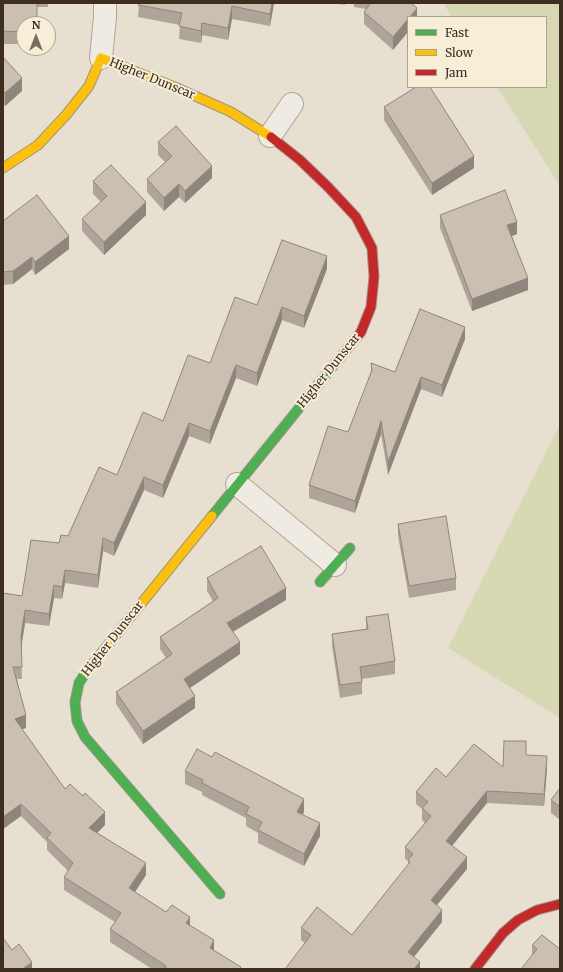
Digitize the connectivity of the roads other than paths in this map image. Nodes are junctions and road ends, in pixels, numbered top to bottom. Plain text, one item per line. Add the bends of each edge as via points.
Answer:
1 (105, 3) edge
2 (101, 58) junction
3 (292, 104) dead end
4 (270, 136) junction
5 (3, 168) edge
6 (237, 484) junction
7 (350, 548) dead end
8 (335, 565) junction
9 (320, 582) dead end
10 (220, 894) dead end
11 (560, 904) edge
12 (474, 969) edge

1 - 2 street via 106,17
2 - 4 street, Higher Dunscar via 231,112
2 - 5 street, Higher Dunscar via 89,86 66,115 38,145
3 - 4 street
4 - 6 street, Higher Dunscar via 300,160 356,217 372,248 374,277 371,307 361,332
6 - 8 street
6 - 10 street, Higher Dunscar via 89,668 79,683 75,702 77,721 85,737
7 - 8 street
8 - 9 street
11 - 12 street via 537,910 518,920 503,933

